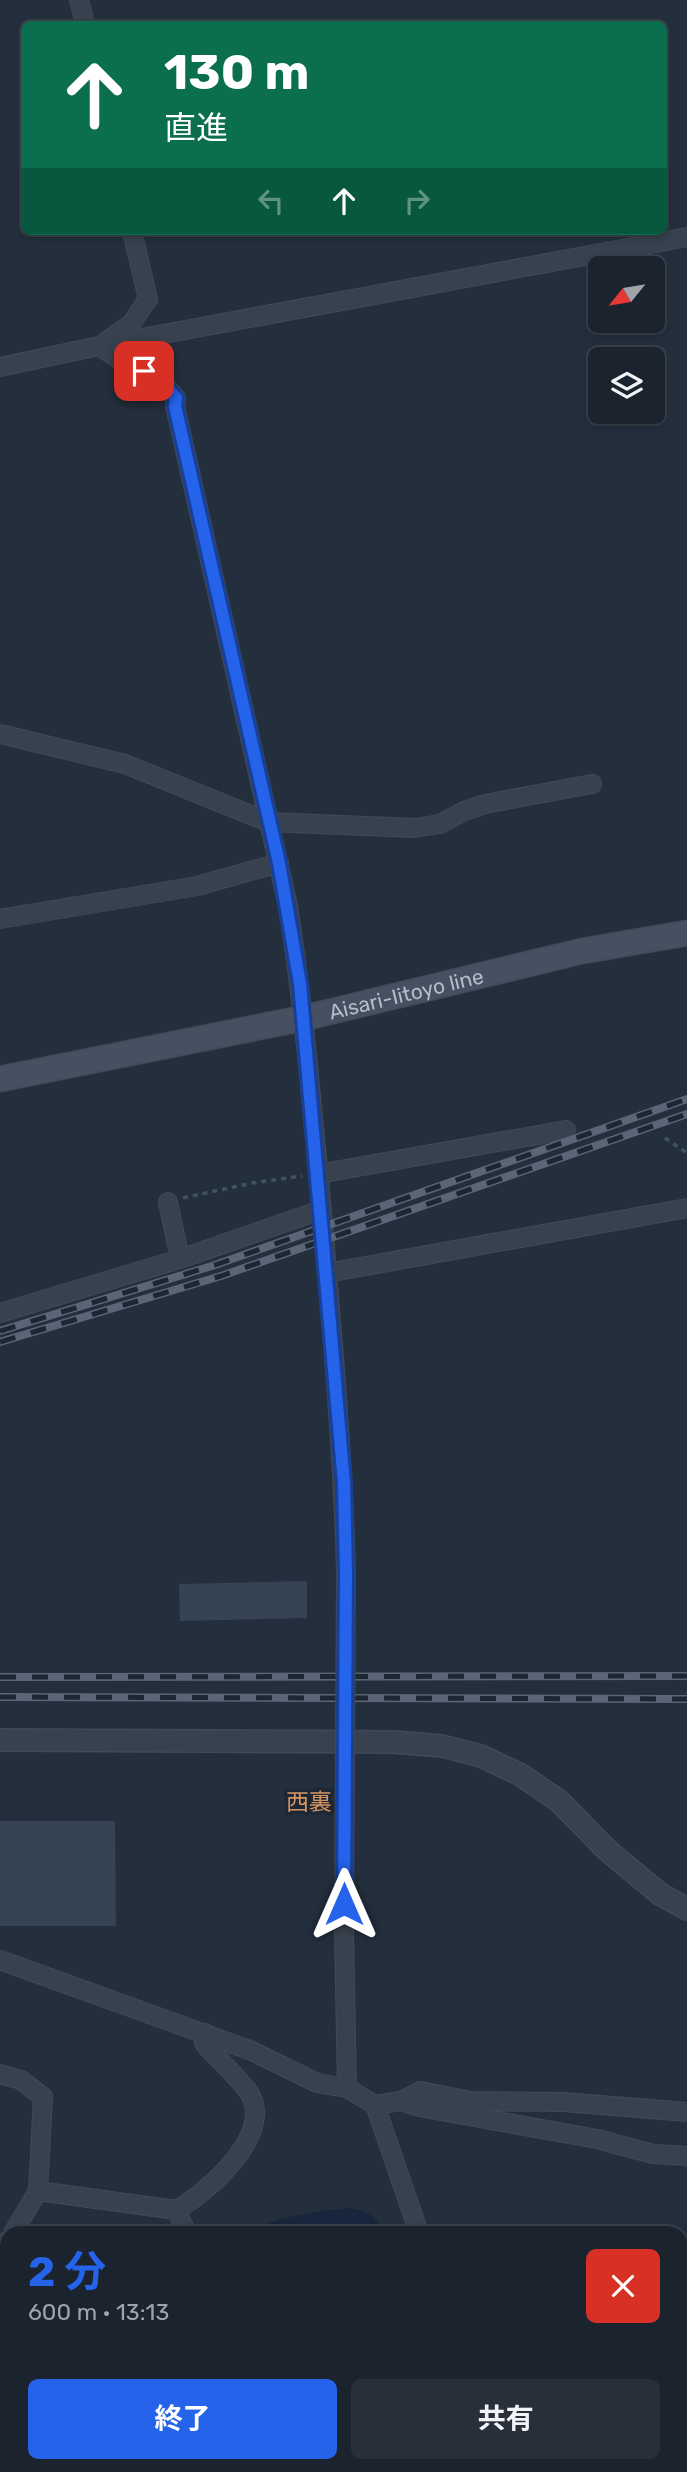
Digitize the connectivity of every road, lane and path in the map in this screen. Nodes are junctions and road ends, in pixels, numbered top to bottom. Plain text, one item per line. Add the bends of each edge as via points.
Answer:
1 (79, 0) edge
2 (84, 21) edge
3 (133, 235) edge
4 (687, 237) edge
5 (99, 346) junction
6 (0, 367) edge
7 (0, 734) edge
8 (592, 784) dead end
9 (268, 822) junction
10 (279, 863) junction
11 (0, 919) edge
12 (687, 933) edge
13 (304, 1018) junction
14 (0, 1079) edge
15 (566, 1130) dead end
16 (665, 1138) dead end
17 (687, 1153) edge
18 (318, 1174) junction
19 (168, 1202) joint
20 (687, 1208) edge
21 (321, 1210) junction
22 (180, 1259) junction
23 (327, 1273) junction
24 (0, 1313) edge
25 (0, 1740) edge
26 (687, 1909) edge
27 (0, 1960) edge
28 (205, 2033) junction
29 (0, 2074) edge
30 (347, 2088) junction
31 (401, 2101) junction
32 (375, 2105) junction
33 (687, 2112) edge
34 (687, 2156) edge
35 (38, 2191) junction
36 (176, 2210) junction
37 (17, 2226) edge
38 (184, 2226) edge
39 (417, 2226) edge

1 - 2 street
3 - 5 street via 148,299 131,324
4 - 5 street
5 - 6 street
5 - 9 street via 144,371 176,398
7 - 9 street via 125,764
8 - 9 street via 485,804 440,824 415,828
9 - 10 street
10 - 11 street via 197,886
10 - 13 street
12 - 13 main road, Aisari-Iitoyo line via 582,951
13 - 14 main road, Aisari-Iitoyo line
13 - 18 street
15 - 18 street
16 - 17 path
18 - 19 path
18 - 21 street
19 - 22 street
20 - 23 street
21 - 22 street
21 - 23 street
22 - 24 street
23 - 30 street, bridge via 344,1483
25 - 26 street via 442,1746 481,1756 521,1775 559,1801 607,1850 660,1894
27 - 28 street
28 - 30 street via 317,2083
28 - 36 street via 204,2043 251,2094 256,2112 237,2158
29 - 35 street via 21,2080 43,2097
30 - 32 street
31 - 32 street
31 - 33 street via 420,2091 471,2101 565,2102
31 - 34 street via 653,2154
32 - 39 street
35 - 36 street
35 - 37 street
36 - 38 street

